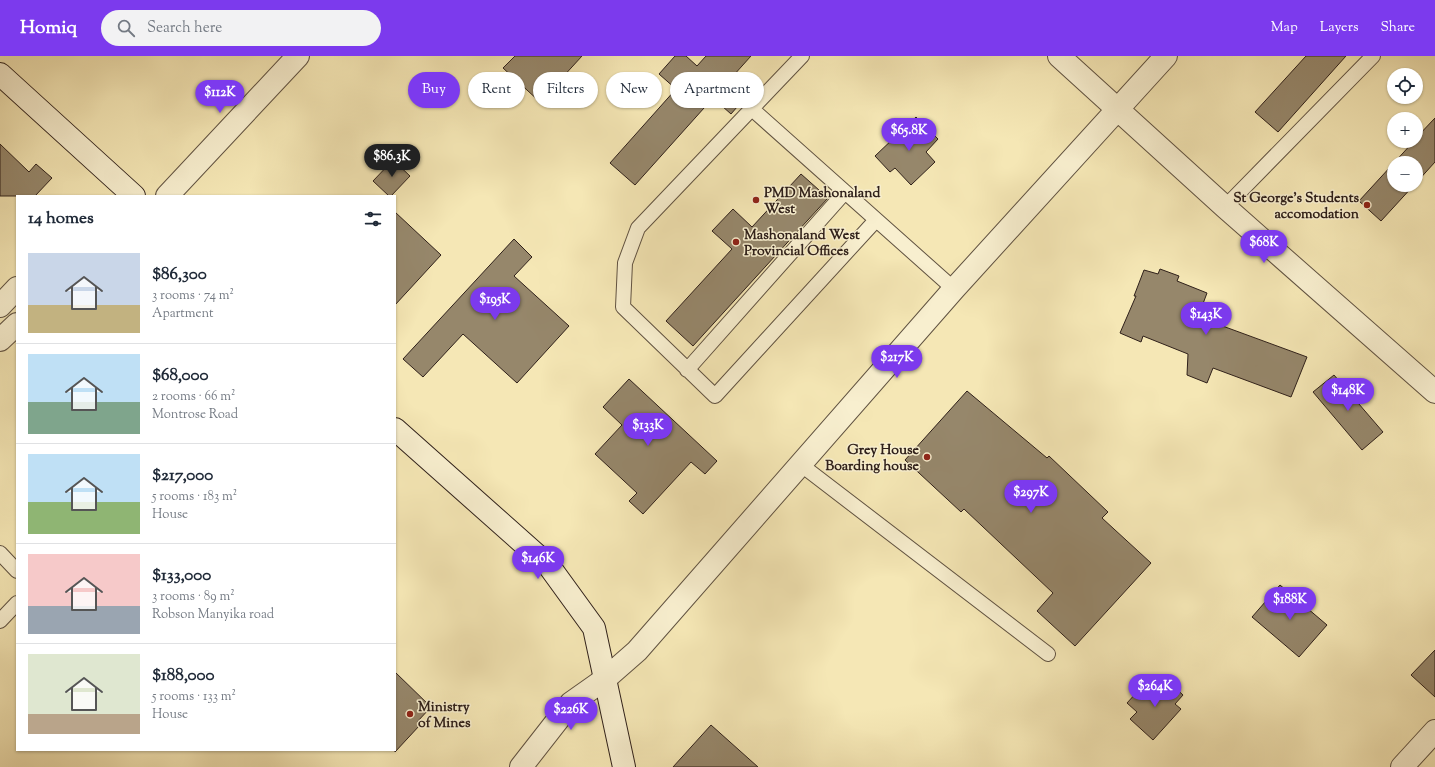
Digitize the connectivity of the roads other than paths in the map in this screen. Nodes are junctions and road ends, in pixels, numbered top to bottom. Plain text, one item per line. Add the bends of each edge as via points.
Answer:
1 (298, 56) edge
2 (802, 56) edge
3 (1059, 56) edge
4 (1166, 56) edge
5 (1373, 56) edge
6 (0, 74) edge
7 (1117, 108) junction
8 (752, 109) junction
9 (845, 192) junction
10 (127, 195) edge
11 (168, 195) edge
12 (1225, 207) junction
13 (876, 220) junction
14 (16, 289) edge
15 (954, 289) junction
16 (0, 306) edge
17 (16, 325) edge
18 (0, 340) edge
19 (687, 370) junction
20 (1435, 392) edge
21 (396, 430) edge
22 (800, 464) junction
23 (0, 553) edge
24 (16, 570) edge
25 (16, 604) edge
26 (0, 622) edge
27 (1048, 654) dead end
28 (605, 679) junction
29 (1435, 731) edge
30 (521, 767) edge
31 (624, 767) edge
32 (1402, 767) edge

1 - 11 street
2 - 8 lane
3 - 7 street
4 - 7 street
5 - 12 lane
6 - 10 street
7 - 12 street
7 - 15 street
8 - 9 lane
8 - 19 lane via 638,228 625,263 623,307
9 - 13 lane
9 - 19 lane
12 - 20 street
13 - 15 lane
13 - 19 lane via 715,396
14 - 16 street
15 - 22 street
17 - 18 street
21 - 28 street via 549,566 594,628
22 - 27 lane
22 - 28 street via 637,651
23 - 24 lane
25 - 26 lane
28 - 30 street via 571,703
28 - 31 street
29 - 32 street

